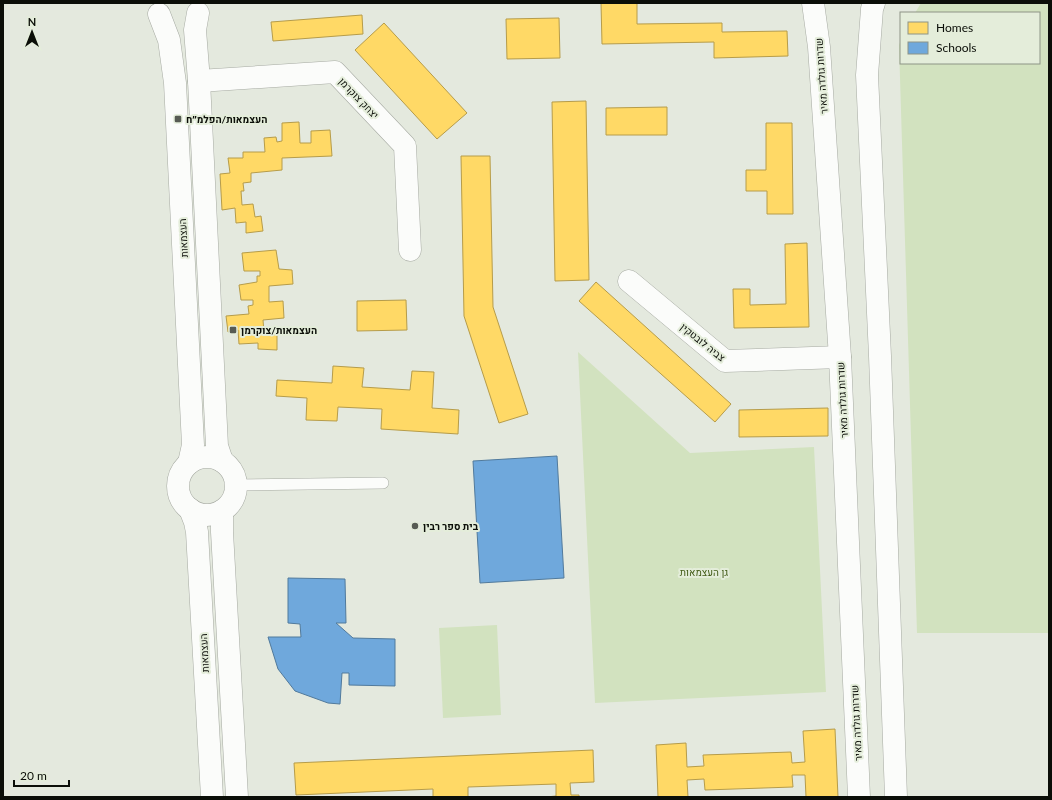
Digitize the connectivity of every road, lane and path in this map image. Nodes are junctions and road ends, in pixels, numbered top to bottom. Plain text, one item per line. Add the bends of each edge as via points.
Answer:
1 (813, 3) edge
2 (874, 3) edge
3 (154, 8) edge
4 (202, 8) edge
5 (199, 81) junction
6 (410, 250) dead end
7 (629, 281) dead end
8 (840, 357) junction
9 (222, 461) junction
10 (189, 463) junction
11 (383, 483) dead end
12 (236, 485) junction
13 (190, 509) junction
14 (222, 511) junction
15 (212, 797) edge
16 (236, 797) edge
17 (859, 797) edge
18 (896, 797) edge

1 - 8 street, שדרות גולדה מאיר via 819,47
2 - 18 street via 867,75
3 - 4 street via 172,20 194,16
3 - 10 street, העצמאות via 169,40 175,83 193,445
4 - 5 street via 195,30
5 - 6 street, יצחק צוקרמן via 335,72 405,146
5 - 9 street via 217,446
7 - 8 street, צביה לובטקין via 725,362
8 - 17 street, שדרות גולדה מאיר
9 - 10 street via 204,457
9 - 12 street via 229,467
10 - 13 street via 181,472 178,489 180,498
11 - 12 lane
12 - 14 street via 230,504
13 - 14 street via 203,515
13 - 15 street, העצמאות via 197,532
14 - 16 street

